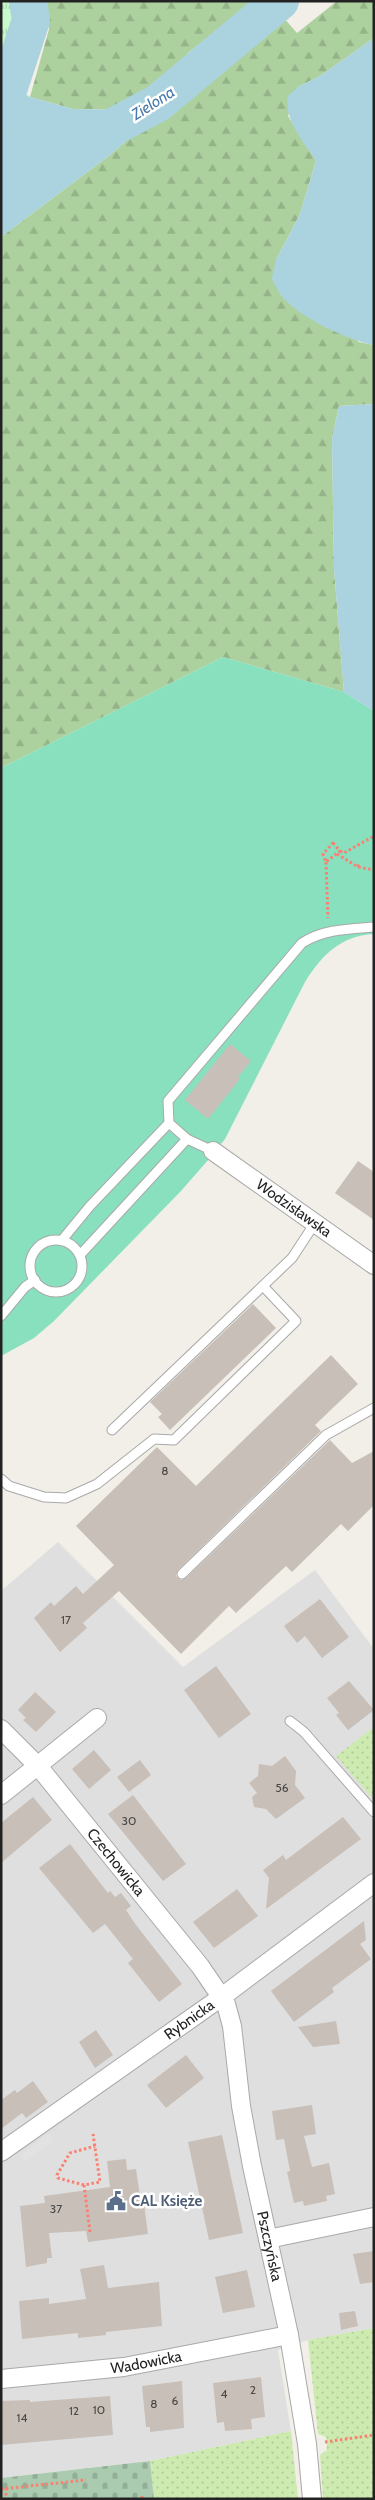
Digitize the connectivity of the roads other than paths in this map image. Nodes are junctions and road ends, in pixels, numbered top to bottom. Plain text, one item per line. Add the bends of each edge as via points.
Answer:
1 (374, 927) edge
2 (169, 1123) junction
3 (187, 1139) junction
4 (213, 1150) joint
5 (315, 1223) junction
6 (62, 1240) junction
7 (80, 1256) junction
8 (374, 1265) edge
9 (35, 1280) junction
10 (263, 1286) junction
11 (2, 1313) edge
12 (374, 1408) edge
13 (112, 1430) dead end
14 (1, 1479) edge
15 (182, 1574) dead end
16 (97, 1718) dead end
17 (290, 1721) dead end
18 (1, 1729) edge
19 (38, 1766) junction
20 (1, 1795) edge
21 (374, 1812) edge
22 (374, 1883) edge
23 (223, 1996) junction
24 (1, 2152) edge
25 (374, 2218) edge
26 (268, 2239) junction
27 (289, 2334) junction
28 (1, 2379) edge
29 (312, 2499) edge

1 - 2 lane via 329,931 315,935 296,949 168,1101
2 - 3 lane
2 - 6 lane
3 - 4 lane
3 - 7 lane
4 - 5 street, Wodzisławska
5 - 8 street, Wodzisławska
5 - 10 lane via 292,1258
6 - 7 lane via 75,1247
6 - 9 lane via 47,1241 33,1253 30,1268
7 - 9 lane via 81,1275 67,1290 47,1290
9 - 11 lane
10 - 13 lane
10 - 14 lane via 296,1321 174,1440 154,1439 98,1484 66,1498 44,1498 9,1486
12 - 15 lane via 326,1435
16 - 19 street
17 - 21 lane via 304,1732
18 - 19 street, Czechowicka
19 - 20 street
19 - 23 street, Czechowicka
22 - 23 street, Rybnicka
23 - 24 street, Rybnicka
23 - 26 street, Pszczyńska via 232,2026 244,2123
25 - 26 street
26 - 27 street, Pszczyńska
27 - 28 street, Wadowicka via 124,2367
27 - 29 street, Pszczyńska via 307,2444

